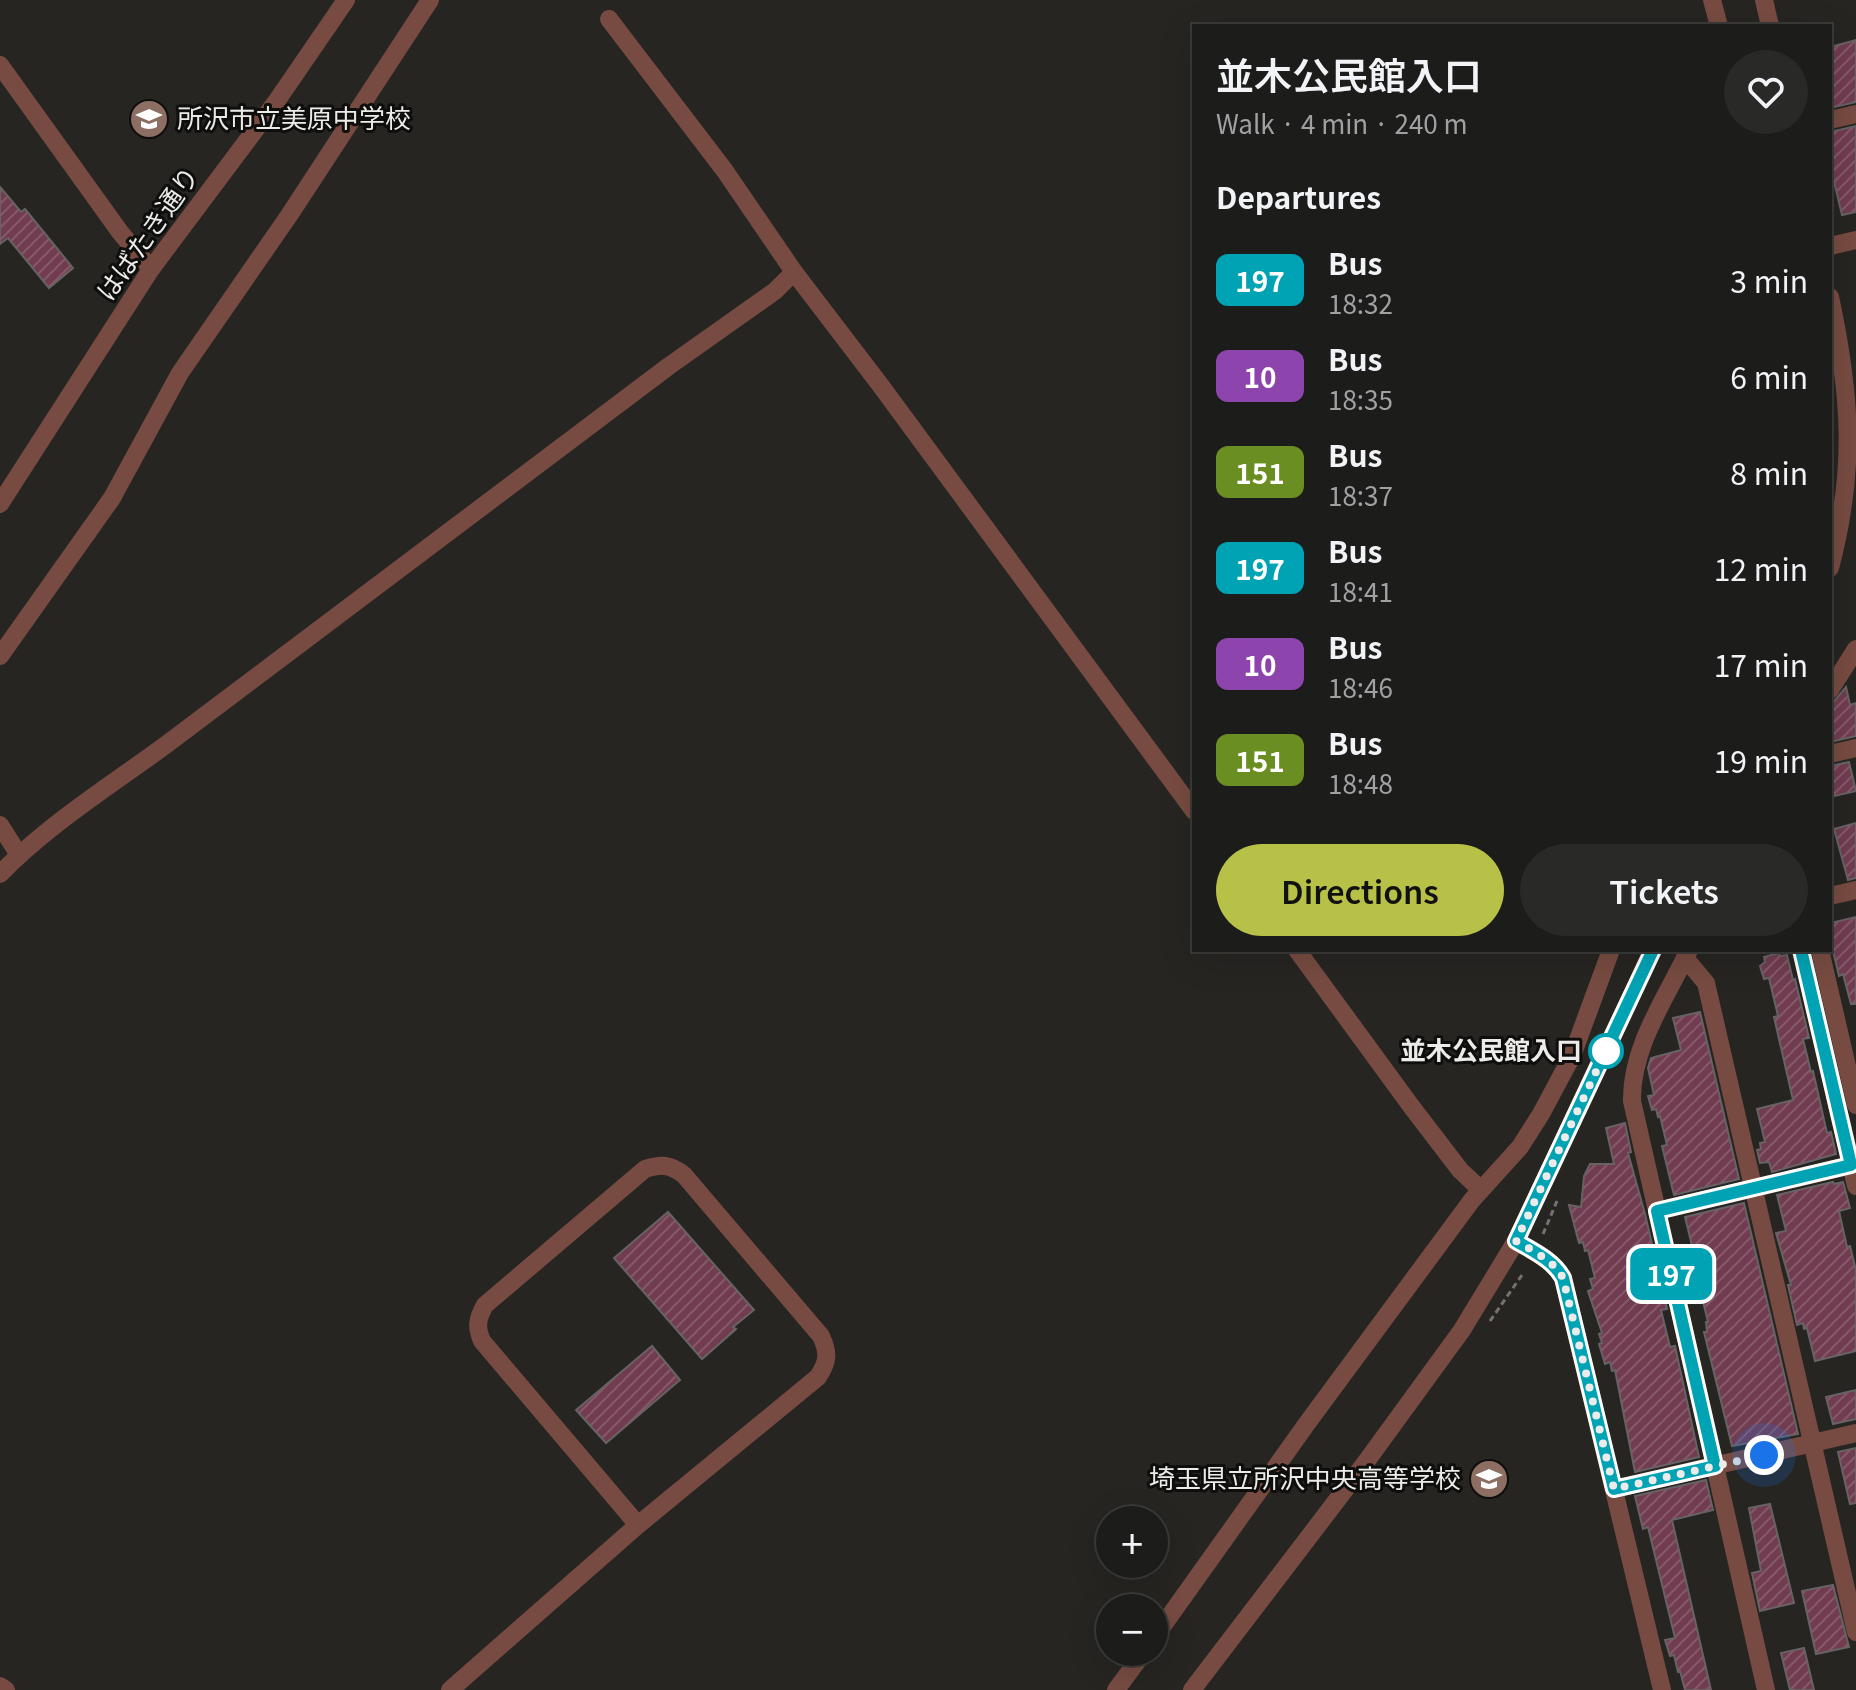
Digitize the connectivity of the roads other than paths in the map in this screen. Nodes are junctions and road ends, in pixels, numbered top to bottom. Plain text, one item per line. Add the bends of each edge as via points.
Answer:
1 (346, 0) edge
2 (430, 0) edge
3 (1712, 0) edge
4 (1764, 0) edge
5 (609, 19) dead end
6 (1718, 24) edge
7 (1770, 24) edge
8 (0, 65) edge
9 (1856, 114) edge
10 (1832, 120) edge
11 (1856, 240) edge
12 (1832, 246) edge
13 (151, 269) junction
14 (794, 272) junction
15 (1832, 305) edge
16 (1851, 382) edge
17 (0, 504) edge
18 (1832, 561) edge
19 (1856, 649) edge
20 (0, 656) edge
21 (1832, 687) edge
22 (1856, 748) edge
23 (1832, 754) edge
24 (1192, 808) edge
25 (0, 825) edge
26 (19, 855) junction
27 (0, 874) edge
28 (1856, 890) edge
29 (1832, 893) edge
30 (1298, 952) edge
31 (1610, 952) edge
32 (1652, 952) edge
33 (1801, 952) edge
34 (1820, 952) edge
35 (1687, 954) edge
36 (1856, 1105) edge
37 (1854, 1165) edge
38 (1856, 1186) edge
39 (1754, 1188) junction
40 (1481, 1190) junction
41 (1657, 1211) junction
42 (1516, 1241) junction
43 (1856, 1433) edge
44 (1813, 1443) junction
45 (1715, 1466) junction
46 (1614, 1489) junction
47 (638, 1525) junction
48 (1168, 1618) edge
49 (1856, 1632) edge
50 (1134, 1666) edge
51 (0, 1686) edge
52 (6, 1690) edge
53 (450, 1690) edge
54 (1116, 1690) edge
55 (1192, 1690) edge
56 (1662, 1690) edge
57 (1766, 1690) edge

1 - 13 street, はばたき通り
2 - 20 street via 180,373 112,498
3 - 6 street
4 - 7 street
5 - 14 street
8 - 13 street
9 - 10 street
11 - 12 street
13 - 17 street, はばたき通り
14 - 24 street
14 - 26 street via 96,792
15 - 16 street
16 - 18 street via 1849,483
19 - 21 street
22 - 23 street
25 - 26 street
26 - 27 street
28 - 29 street
30 - 40 street via 1460,1170
31 - 40 street via 1572,1056 1541,1114
32 - 42 street
33 - 37 street
34 - 36 street
35 - 39 street via 1706,983
35 - 41 street via 1638,1055 1632,1085
37 - 38 street
37 - 39 street
39 - 41 street
39 - 44 street
40 - 48 street
41 - 45 street
42 - 46 street via 1548,1261 1563,1278
42 - 55 street via 1427,1379
43 - 44 street
44 - 45 street
44 - 49 street
45 - 46 street
45 - 57 street
46 - 56 street
47 - 47 street via 482,1341 478,1318 485,1305 645,1169 673,1166 828,1350 818,1377
47 - 53 street
50 - 54 street
51 - 52 street

